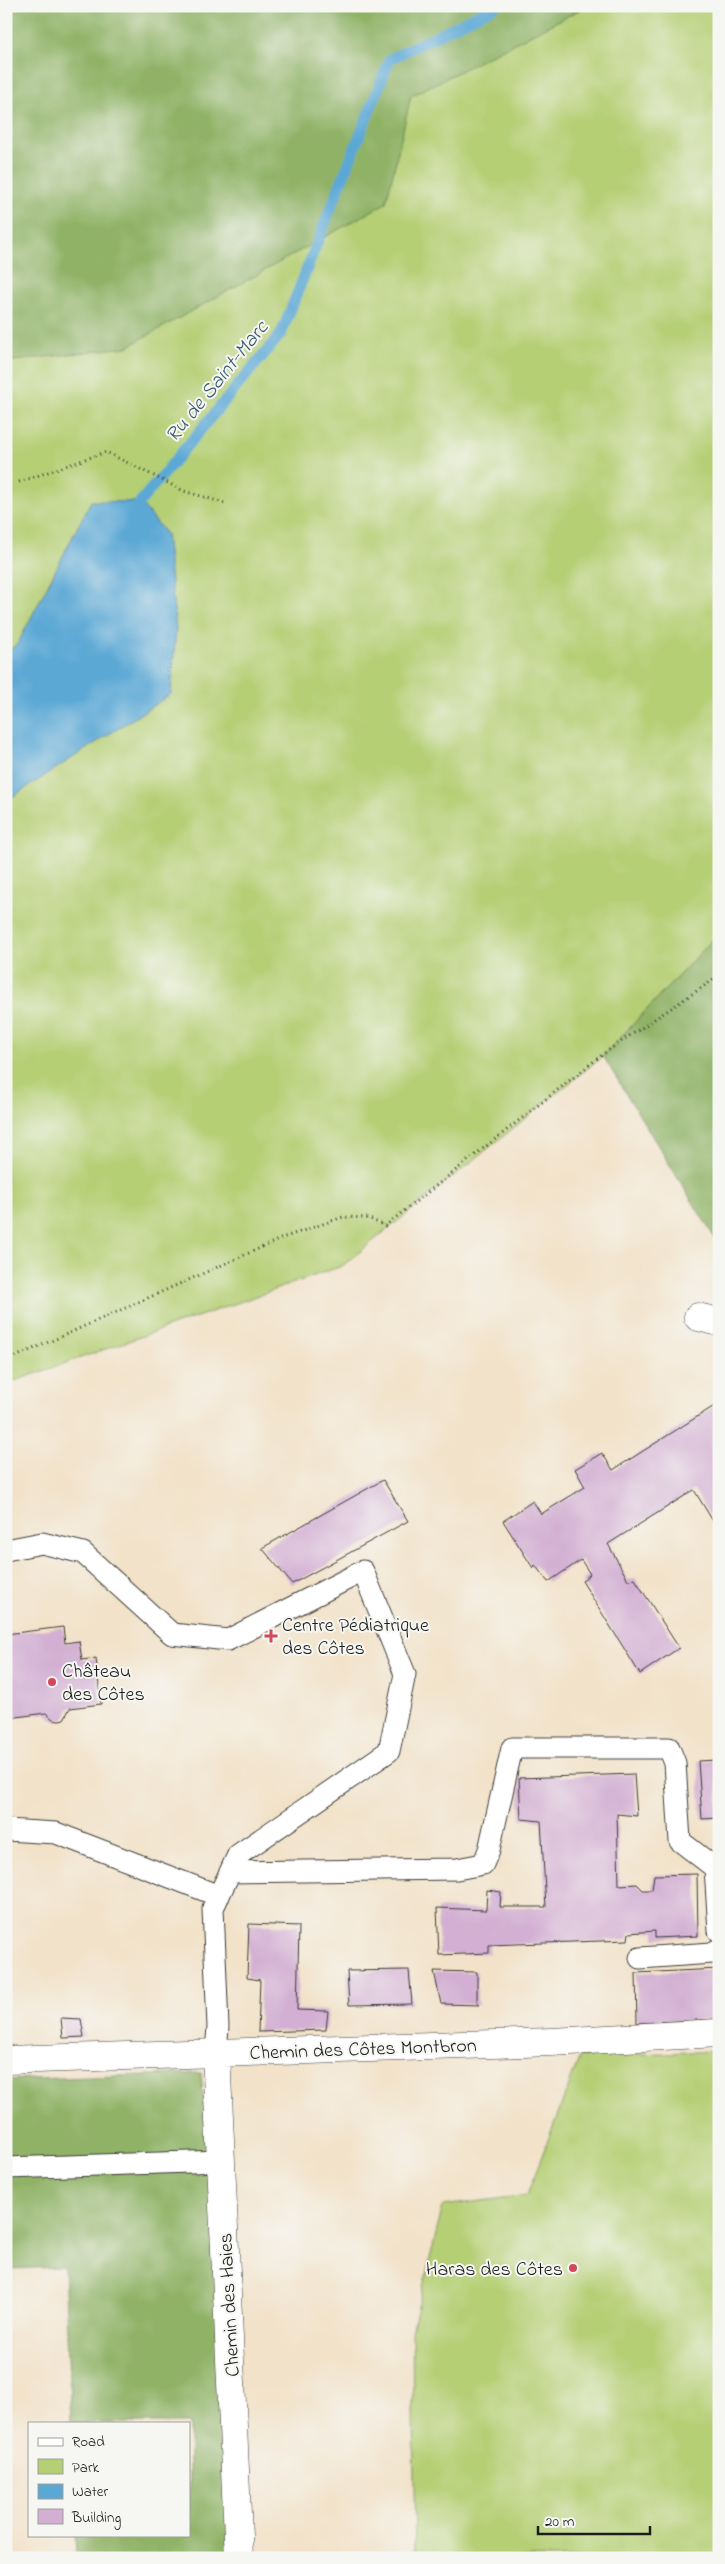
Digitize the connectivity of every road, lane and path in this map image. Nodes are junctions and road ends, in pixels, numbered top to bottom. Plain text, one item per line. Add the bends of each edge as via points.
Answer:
1 (19, 482) dead end
2 (224, 503) dead end
3 (719, 976) edge
4 (6, 1361) edge
5 (6, 1550) edge
6 (6, 1830) edge
7 (230, 1872) junction
8 (219, 1896) junction
9 (719, 1931) edge
10 (719, 1949) edge
11 (640, 1958) dead end
12 (719, 2033) edge
13 (216, 2052) junction
14 (6, 2060) edge
15 (221, 2161) junction
16 (6, 2168) edge
17 (239, 2558) edge

1 - 2 path via 106,452 184,491
3 - 4 path via 607,1051 385,1226 368,1218 343,1217 285,1237
5 - 7 lane via 42,1543 83,1554 172,1634 228,1640 363,1571 405,1674 389,1751 238,1855
6 - 8 lane via 56,1833
7 - 8 lane
7 - 9 lane via 457,1869 484,1864 512,1748 669,1748 676,1763 680,1841 715,1868
8 - 13 lane via 213,1908 218,2027
10 - 11 lane via 712,1953
12 - 13 street, Chemin des Côtes Montbron
13 - 14 street, Chemin des Côtes Montbron
13 - 15 street, Chemin des Haies
15 - 16 lane
15 - 17 street, Chemin des Haies

